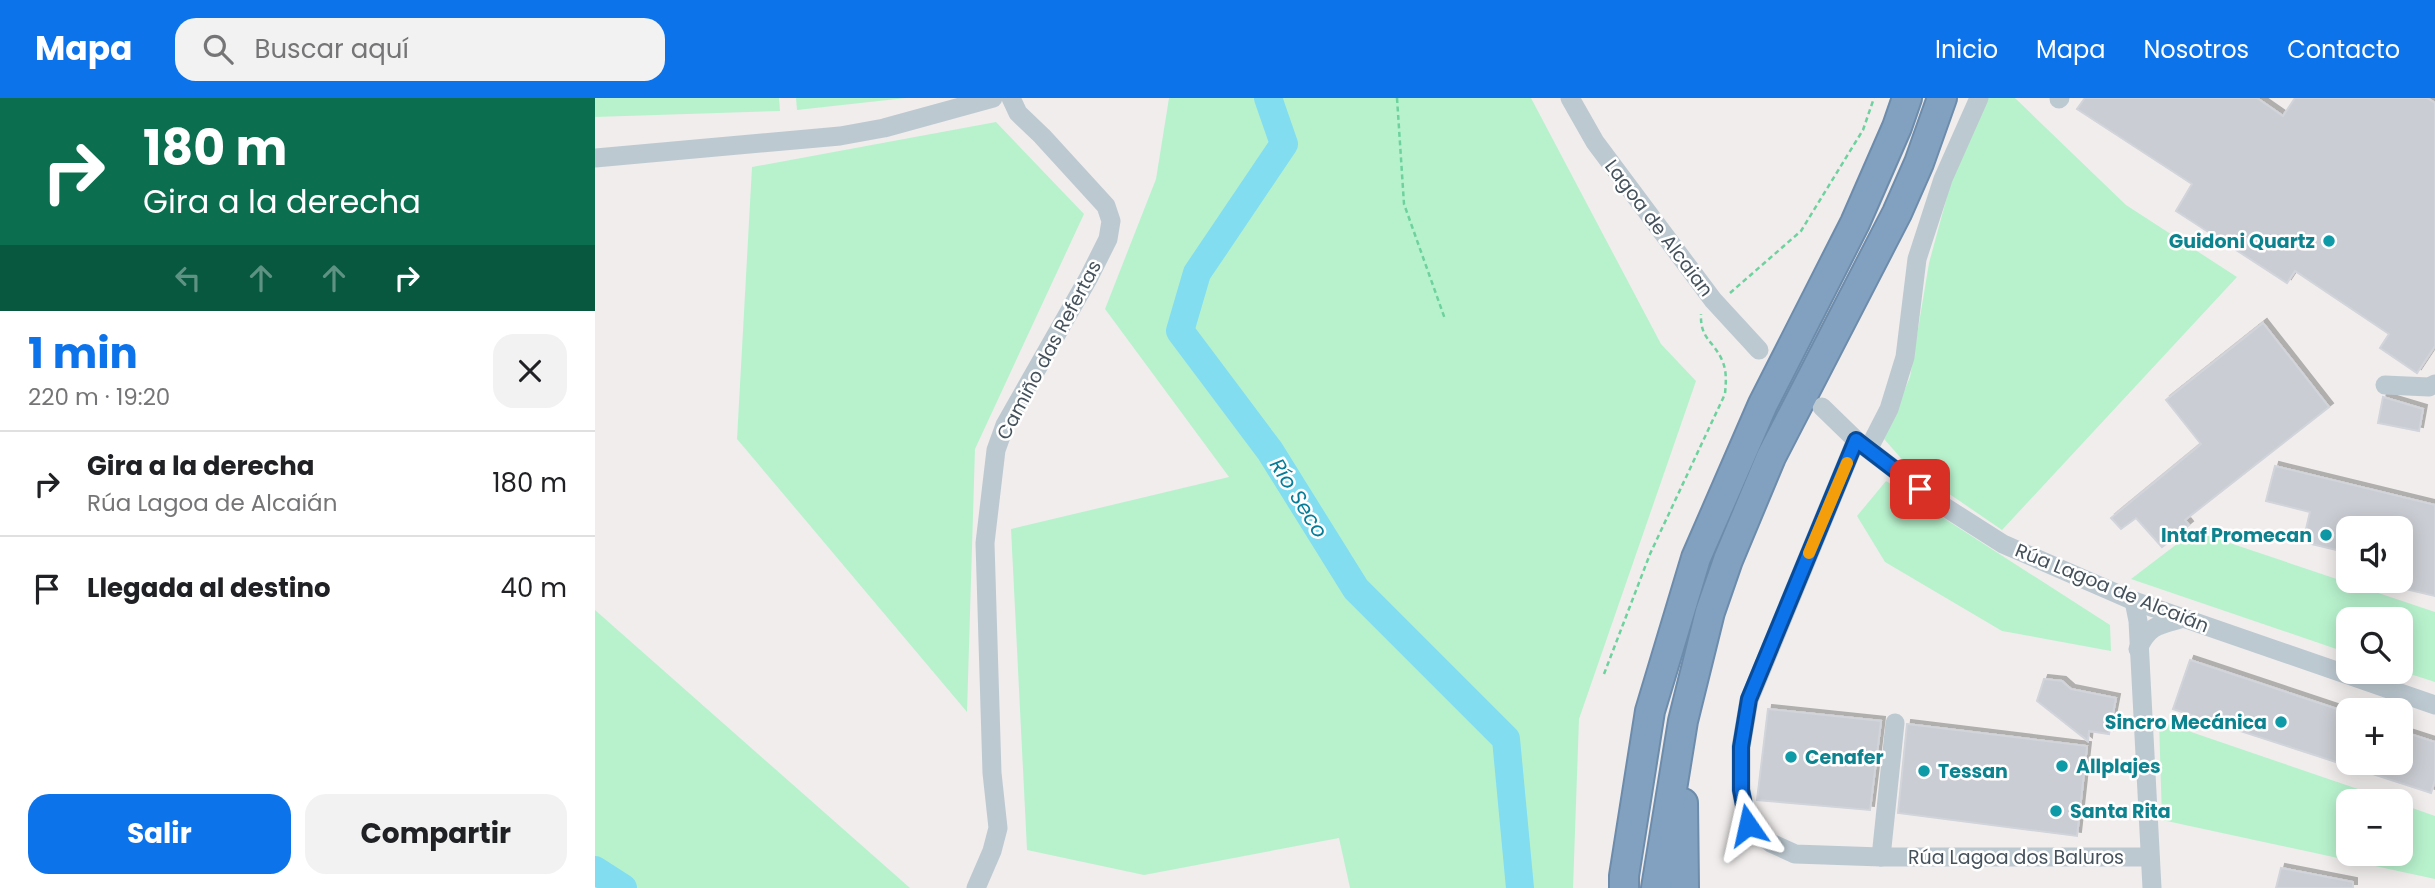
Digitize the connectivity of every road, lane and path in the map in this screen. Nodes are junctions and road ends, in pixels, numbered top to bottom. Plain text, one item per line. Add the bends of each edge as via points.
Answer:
1 (993, 98) edge
2 (1011, 98) edge
3 (1397, 98) edge
4 (1570, 98) edge
5 (1874, 98) edge
6 (1907, 98) edge
7 (1942, 98) edge
8 (1979, 98) edge
9 (595, 158) edge
10 (1715, 302) junction
11 (1445, 319) dead end
12 (1759, 350) dead end
13 (2435, 384) edge
14 (2385, 385) dead end
15 (1822, 407) dead end
16 (1862, 444) junction
17 (2134, 601) junction
18 (2184, 618) junction
19 (2138, 650) junction
20 (1604, 674) dead end
21 (2435, 705) edge
22 (1650, 711) junction
23 (1683, 721) junction
24 (1895, 723) dead end
25 (1881, 857) junction
26 (2150, 857) junction
27 (976, 888) edge
28 (1606, 888) edge
29 (1624, 888) edge
30 (1656, 888) edge
31 (1684, 888) edge
32 (2152, 888) edge

1 - 9 street via 840,136
2 - 27 street, Camiño das Refertas via 1018,113 1106,206 1111,221 1108,239 1089,277 1005,425 996,450 985,544 998,828
3 - 11 path via 1404,204
4 - 10 street, Lagoa de Alcaian via 1595,142
5 - 10 path via 1863,130 1801,231
6 - 22 highway via 1855,223 1763,404 1696,558
7 - 23 highway via 1897,213 1771,457 1728,560
8 - 16 street, Rúa Lagoa dos Baluros via 1943,178 1917,258 1905,357 1889,409
10 - 12 street, Lagoa de Alcaian
10 - 20 path via 1701,315 1702,331 1721,358 1725,394 1650,554
13 - 14 street
15 - 16 street, Rúa Lagoa de Alcaián
16 - 17 street, Rúa Lagoa de Alcaián via 1937,502 2003,544
16 - 25 street, Rúa Lagoa dos Baluros via 1749,699 1741,747 1741,790 1748,825 1771,843 1795,854
17 - 18 street, Rúa Lagoa de Alcaián
17 - 19 street
18 - 19 street via 2152,627
18 - 21 street, Rúa Lagoa de Alcaián
19 - 26 street
22 - 28 highway via 1618,805
22 - 29 highway
23 - 30 highway
23 - 31 highway
24 - 25 street, Rúa Lagoa dos Baluros
25 - 26 street, Rúa Lagoa dos Baluros
26 - 32 street

